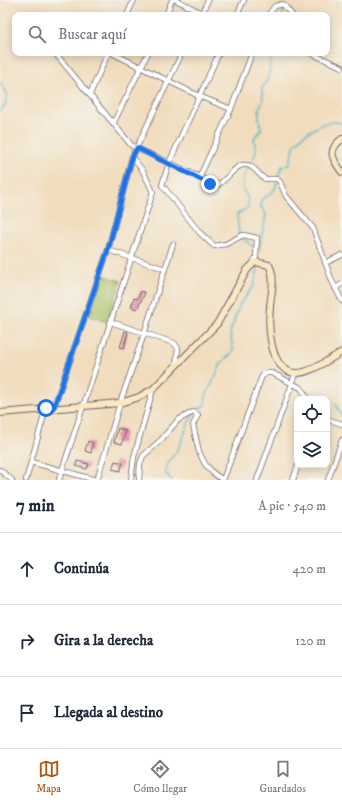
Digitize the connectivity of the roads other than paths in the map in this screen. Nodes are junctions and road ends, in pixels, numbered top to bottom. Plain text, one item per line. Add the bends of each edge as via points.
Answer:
1 (134, 0) edge
2 (172, 0) edge
3 (176, 0) edge
4 (208, 0) edge
5 (244, 0) edge
6 (128, 12) edge
7 (167, 12) edge
8 (199, 12) edge
9 (204, 12) edge
10 (238, 12) edge
11 (270, 12) edge
12 (290, 12) edge
13 (58, 56) edge
14 (107, 56) edge
15 (118, 56) edge
16 (146, 56) edge
17 (181, 56) edge
18 (219, 56) edge
19 (251, 56) edge
20 (316, 56) edge
21 (141, 67) junction
22 (342, 68) edge
23 (169, 80) junction
24 (90, 94) junction
25 (199, 96) junction
26 (231, 109) junction
27 (113, 124) junction
28 (342, 139) edge
29 (137, 148) junction
30 (132, 157) junction
31 (169, 163) junction
32 (342, 172) edge
33 (199, 178) junction
34 (173, 244) dead end
35 (108, 250) junction
36 (342, 255) edge
37 (133, 258) junction
38 (256, 262) junction
39 (325, 263) junction
40 (165, 269) junction
41 (342, 284) edge
42 (335, 288) junction
43 (342, 301) edge
44 (111, 322) junction
45 (144, 334) junction
46 (342, 352) edge
47 (176, 366) junction
48 (295, 373) junction
49 (292, 384) junction
50 (153, 389) junction
51 (306, 396) edge
52 (120, 402) junction
53 (83, 405) junction
54 (54, 407) junction
55 (46, 408) junction
56 (0, 413) edge
57 (330, 420) edge
58 (342, 424) edge
59 (342, 440) edge
60 (31, 462) junction
61 (297, 468) edge
62 (0, 470) edge
63 (62, 471) junction
64 (12, 480) edge
65 (26, 480) edge
66 (59, 480) edge
67 (96, 480) edge
68 (131, 480) edge
69 (139, 480) edge
70 (223, 480) edge
71 (257, 480) edge
72 (293, 480) edge
73 (328, 480) edge

1 - 6 street
2 - 7 street
3 - 8 street
4 - 9 street
5 - 10 street
11 - 12 street via 275,6 283,4
13 - 24 street
14 - 24 street
15 - 21 street
16 - 21 street
17 - 23 street
18 - 25 street
19 - 26 street
20 - 22 street
21 - 23 street
21 - 27 street
23 - 25 street
23 - 29 street
24 - 27 street
25 - 26 street
25 - 31 street
26 - 33 street
27 - 29 street via 132,146
28 - 32 main road via 335,144 332,154
29 - 30 street
29 - 31 street
30 - 35 street
30 - 37 street via 143,171 153,192
31 - 33 street
31 - 38 street via 163,188 207,241 217,246 243,235 257,238
33 - 39 street via 216,185 222,184 235,169 244,165 250,166 265,179 277,179 286,196 313,228
34 - 40 street
35 - 37 street
35 - 54 street
36 - 39 street
37 - 40 street
37 - 44 street
38 - 47 main road via 247,270 217,324
38 - 48 main road via 269,265 273,275 270,309 272,350 280,365
39 - 42 street
40 - 45 street
41 - 42 street
42 - 43 street
44 - 45 street
44 - 53 street
45 - 47 street via 174,342 178,348
45 - 52 street
46 - 48 main road via 305,371
47 - 50 main road
48 - 49 street
49 - 51 street via 301,388
49 - 70 street via 272,374 262,376
49 - 71 street
50 - 52 main road via 139,397
50 - 68 street via 134,457
52 - 53 main road
52 - 67 street
53 - 54 main road
53 - 63 street
54 - 55 main road
55 - 56 main road
55 - 60 street
57 - 58 street
59 - 73 street
60 - 63 street
60 - 65 street
61 - 72 street
62 - 64 street
63 - 66 street
63 - 67 street
69 - 70 street via 143,456 178,420 193,412 198,415 193,425 199,452 205,464

